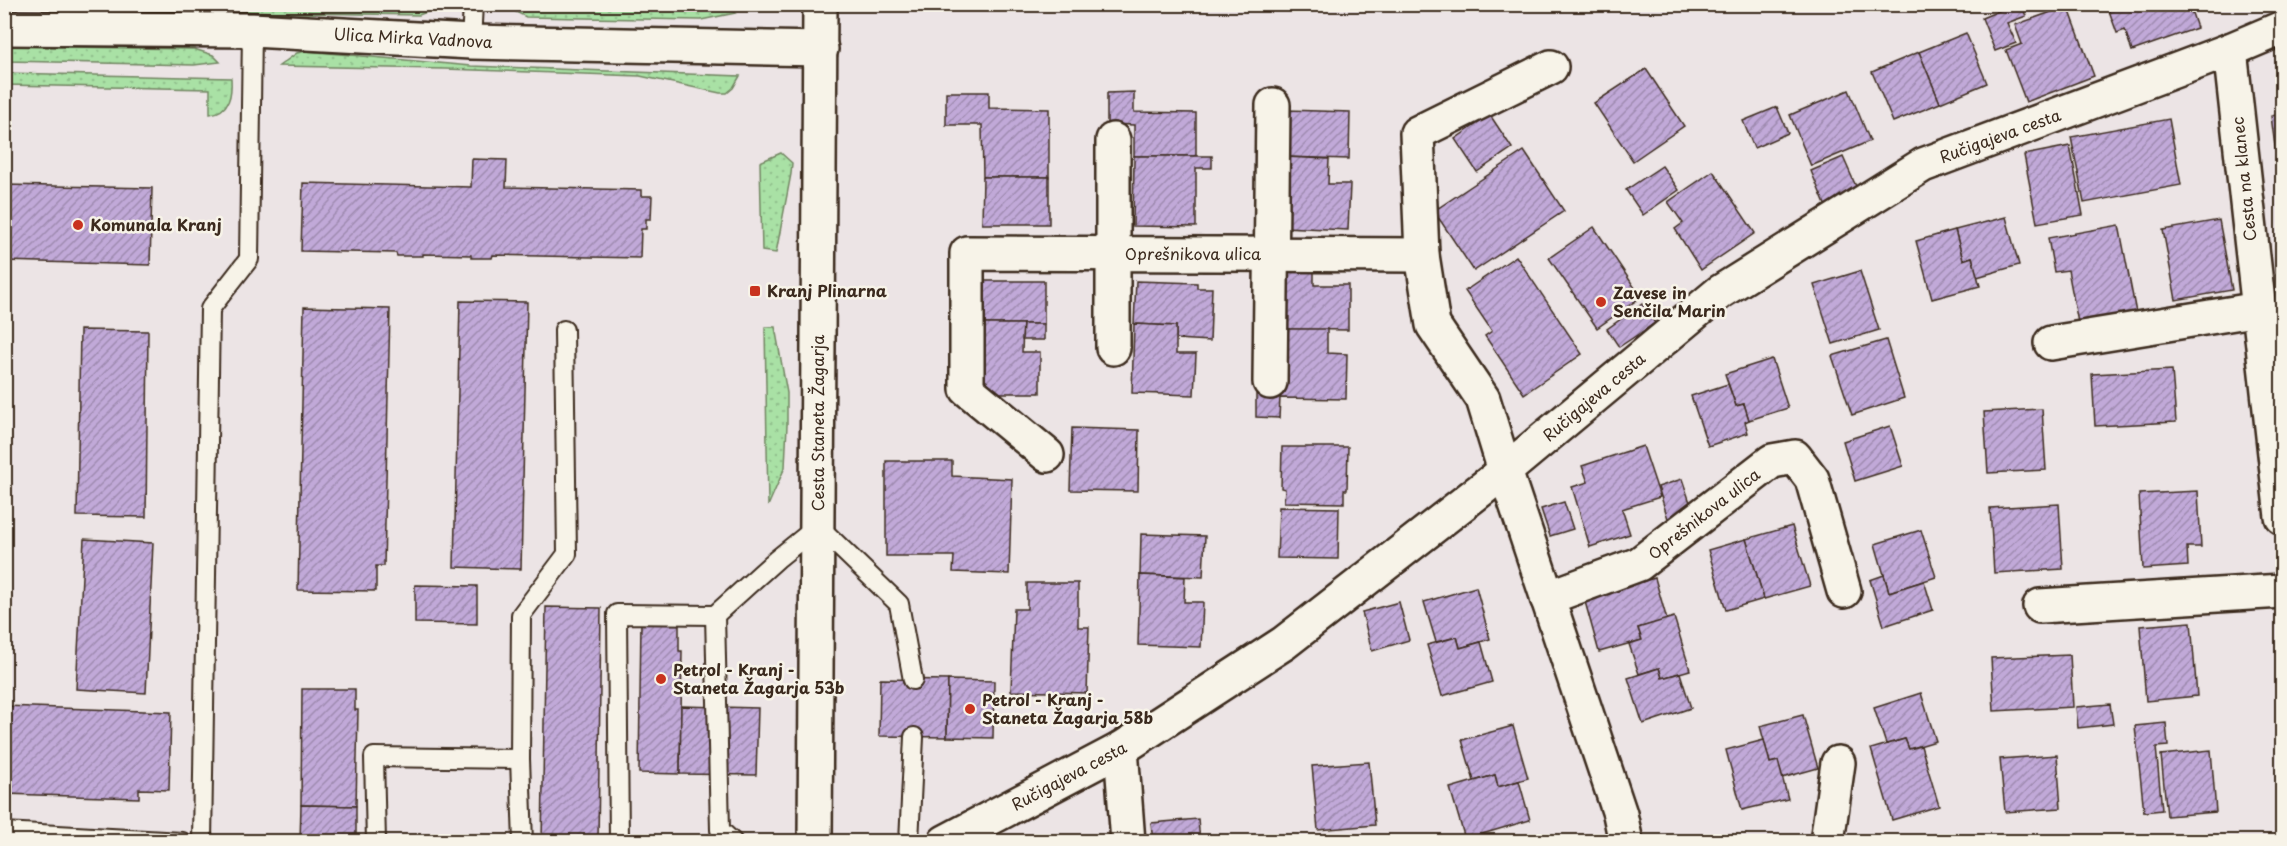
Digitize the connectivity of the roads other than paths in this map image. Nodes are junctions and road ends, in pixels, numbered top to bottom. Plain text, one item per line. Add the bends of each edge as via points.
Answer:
1 (473, 4) edge
2 (820, 4) edge
3 (2283, 27) edge
4 (4, 28) edge
5 (252, 30) junction
6 (471, 42) junction
7 (821, 49) junction
8 (2230, 50) junction
9 (1551, 68) dead end
10 (1273, 105) dead end
11 (1113, 140) dead end
12 (1114, 254) junction
13 (1272, 254) junction
14 (1422, 255) junction
15 (2259, 309) junction
16 (564, 330) dead end
17 (2051, 343) dead end
18 (1113, 348) dead end
19 (1270, 382) dead end
20 (1047, 455) dead end
21 (1505, 471) junction
22 (2283, 517) edge
23 (818, 526) junction
24 (1844, 591) dead end
25 (2283, 591) edge
26 (1547, 598) junction
27 (2040, 606) dead end
28 (715, 615) junction
29 (913, 680) dead end
30 (914, 737) dead end
31 (1121, 749) junction
32 (520, 759) junction
33 (1838, 763) dead end
34 (4, 832) edge
35 (182, 842) edge
36 (202, 842) edge
37 (376, 842) edge
38 (523, 842) edge
39 (619, 842) edge
40 (733, 842) edge
41 (815, 842) edge
42 (909, 842) edge
43 (945, 842) edge
44 (1128, 842) edge
45 (1626, 842) edge
46 (1827, 842) edge

1 - 6 lane
2 - 7 street, Cesta Staneta Žagarja
3 - 8 street, Ručigajeva cesta
4 - 5 street, Ulica Mirka Vadnova
5 - 6 street, Ulica Mirka Vadnova
5 - 36 lane via 249,259 210,309
6 - 7 street, Ulica Mirka Vadnova
7 - 23 street, Cesta Staneta Žagarja
8 - 15 street, Cesta na klanec
8 - 21 street, Ručigajeva cesta via 1923,165 1720,292
9 - 14 street via 1417,133
10 - 13 street, Oprešnikova ulica
11 - 12 street, Oprešnikova ulica
12 - 13 street, Oprešnikova ulica
12 - 18 street, Oprešnikova ulica
12 - 20 street, Oprešnikova ulica via 967,254 967,389
13 - 14 street, Oprešnikova ulica
13 - 19 street, Oprešnikova ulica
14 - 21 street via 1433,325 1483,399
15 - 17 street
15 - 22 street, Cesta na klanec
16 - 32 lane via 567,554 521,615
21 - 26 street
21 - 31 street, Ručigajeva cesta via 1284,643
23 - 28 lane
23 - 29 lane via 900,604
23 - 41 street, Cesta Staneta Žagarja
24 - 26 street, Oprešnikova ulica via 1812,479 1795,457 1772,461 1639,564
25 - 27 street
26 - 45 street
28 - 39 lane via 617,614
28 - 40 lane via 720,830
30 - 42 lane
31 - 43 street, Ručigajeva cesta
31 - 44 street
32 - 37 lane via 374,757
32 - 38 lane
33 - 46 street
34 - 35 lane

